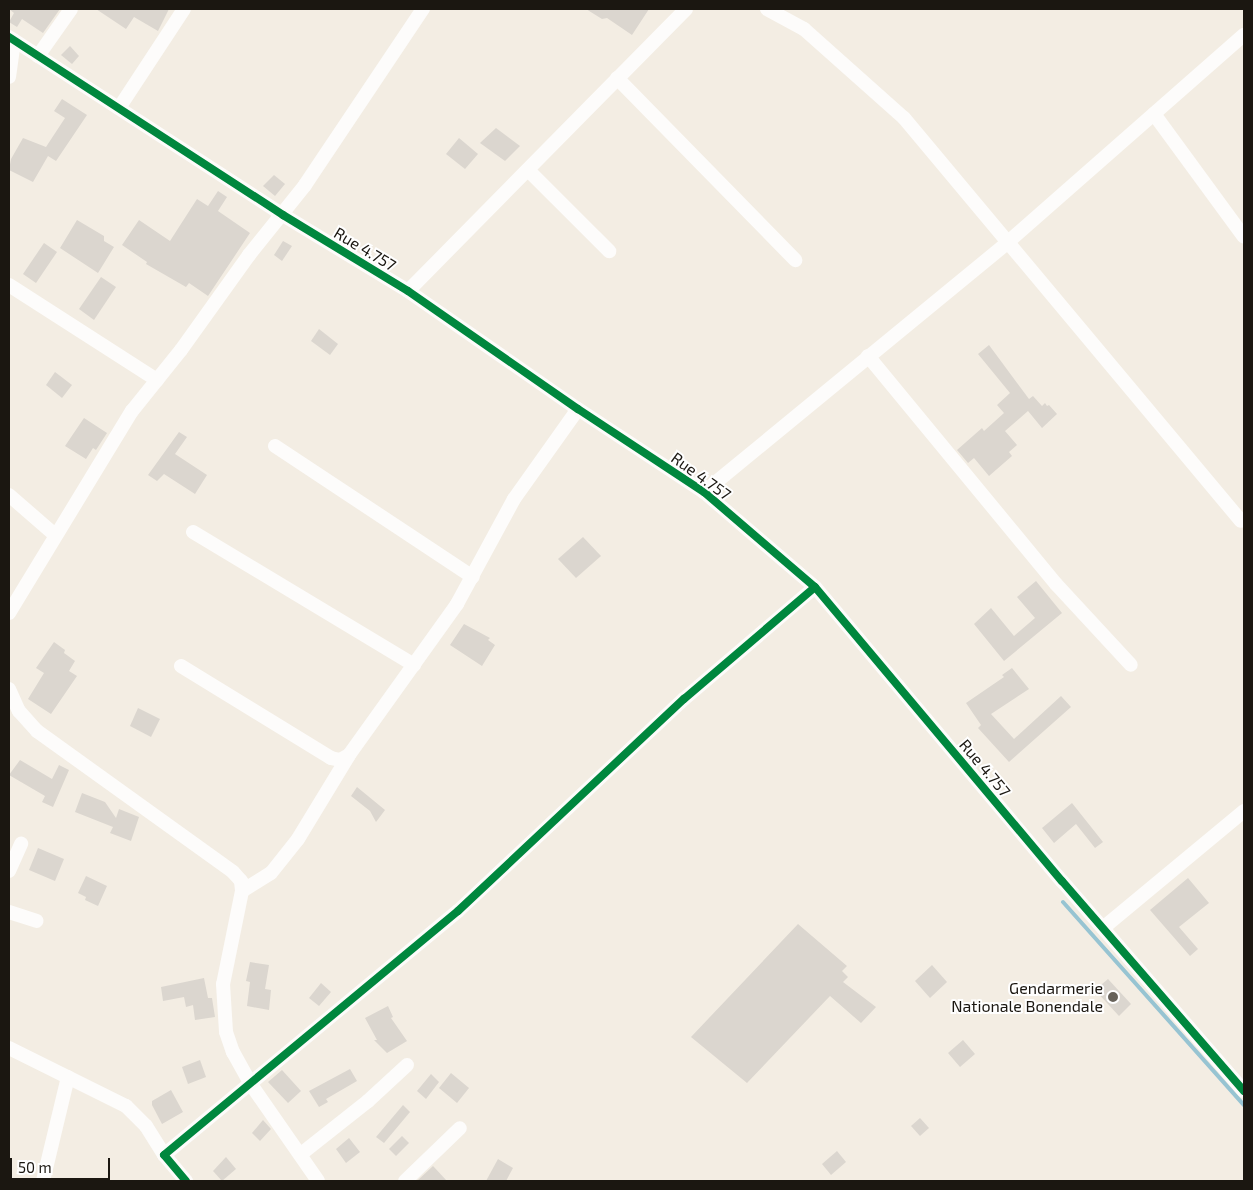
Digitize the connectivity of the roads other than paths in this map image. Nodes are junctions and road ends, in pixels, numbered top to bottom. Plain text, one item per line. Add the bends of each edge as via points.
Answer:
1 (71, 9) edge
2 (184, 9) edge
3 (423, 9) edge
4 (686, 9) edge
5 (767, 9) edge
6 (1244, 35) edge
7 (11, 39) edge
8 (38, 56) junction
9 (9, 77) edge
10 (617, 78) junction
11 (119, 108) junction
12 (1154, 114) junction
13 (528, 170) junction
14 (282, 215) junction
15 (1244, 237) edge
16 (1008, 242) junction
17 (609, 251) dead end
18 (795, 260) dead end
19 (9, 285) edge
20 (408, 291) junction
21 (868, 356) junction
22 (157, 380) junction
23 (578, 409) junction
24 (275, 446) dead end
25 (704, 492) junction
26 (9, 495) edge
27 (1241, 521) dead end
28 (193, 532) dead end
29 (55, 535) junction
30 (473, 577) junction
31 (815, 587) junction
32 (9, 613) edge
33 (414, 665) junction
34 (1131, 665) dead end
35 (181, 666) dead end
36 (9, 689) edge
37 (349, 755) junction
38 (1244, 811) edge
39 (21, 844) dead end
40 (9, 871) edge
41 (242, 891) junction
42 (9, 912) edge
43 (37, 921) dead end
44 (1103, 928) junction
45 (9, 1048) edge
46 (407, 1065) dead end
47 (68, 1077) junction
48 (250, 1083) junction
49 (1244, 1091) edge
50 (460, 1128) dead end
51 (301, 1154) junction
52 (164, 1155) junction
53 (43, 1181) edge
54 (186, 1181) edge
55 (318, 1181) edge
56 (405, 1181) edge

1 - 8 street
2 - 11 street
3 - 14 street
4 - 10 street
5 - 16 street via 804,29 904,118
6 - 12 street
7 - 8 street, Rue 4.757
7 - 9 street
8 - 11 street, Rue 4.757
10 - 13 street
10 - 18 street
11 - 14 street, Rue 4.757
12 - 15 street
12 - 16 street
13 - 17 street
13 - 20 street
14 - 20 street, Rue 4.757
14 - 22 street via 248,255 182,350
16 - 21 street
16 - 27 street
19 - 22 street
20 - 23 street, Rue 4.757
21 - 25 street
21 - 34 street via 1056,584
22 - 29 street via 132,411
23 - 25 street, Rue 4.757
23 - 30 street via 514,499
24 - 30 street
25 - 31 street, Rue 4.757
26 - 29 street
28 - 33 street
29 - 32 street
30 - 33 street via 458,604
31 - 44 street, Rue 4.757
31 - 48 street via 684,699 458,911
33 - 37 street
35 - 37 street via 331,758 340,760
36 - 41 street via 19,711 37,731 233,872
37 - 41 street via 298,839 271,873
38 - 44 street
39 - 40 street
41 - 48 street via 223,984 226,1032
42 - 43 street
44 - 49 street, Rue 4.757
45 - 47 street
46 - 51 street
47 - 52 street via 126,1106 146,1126
47 - 53 street
48 - 51 street
48 - 52 street
50 - 56 street
51 - 55 street
52 - 54 street

